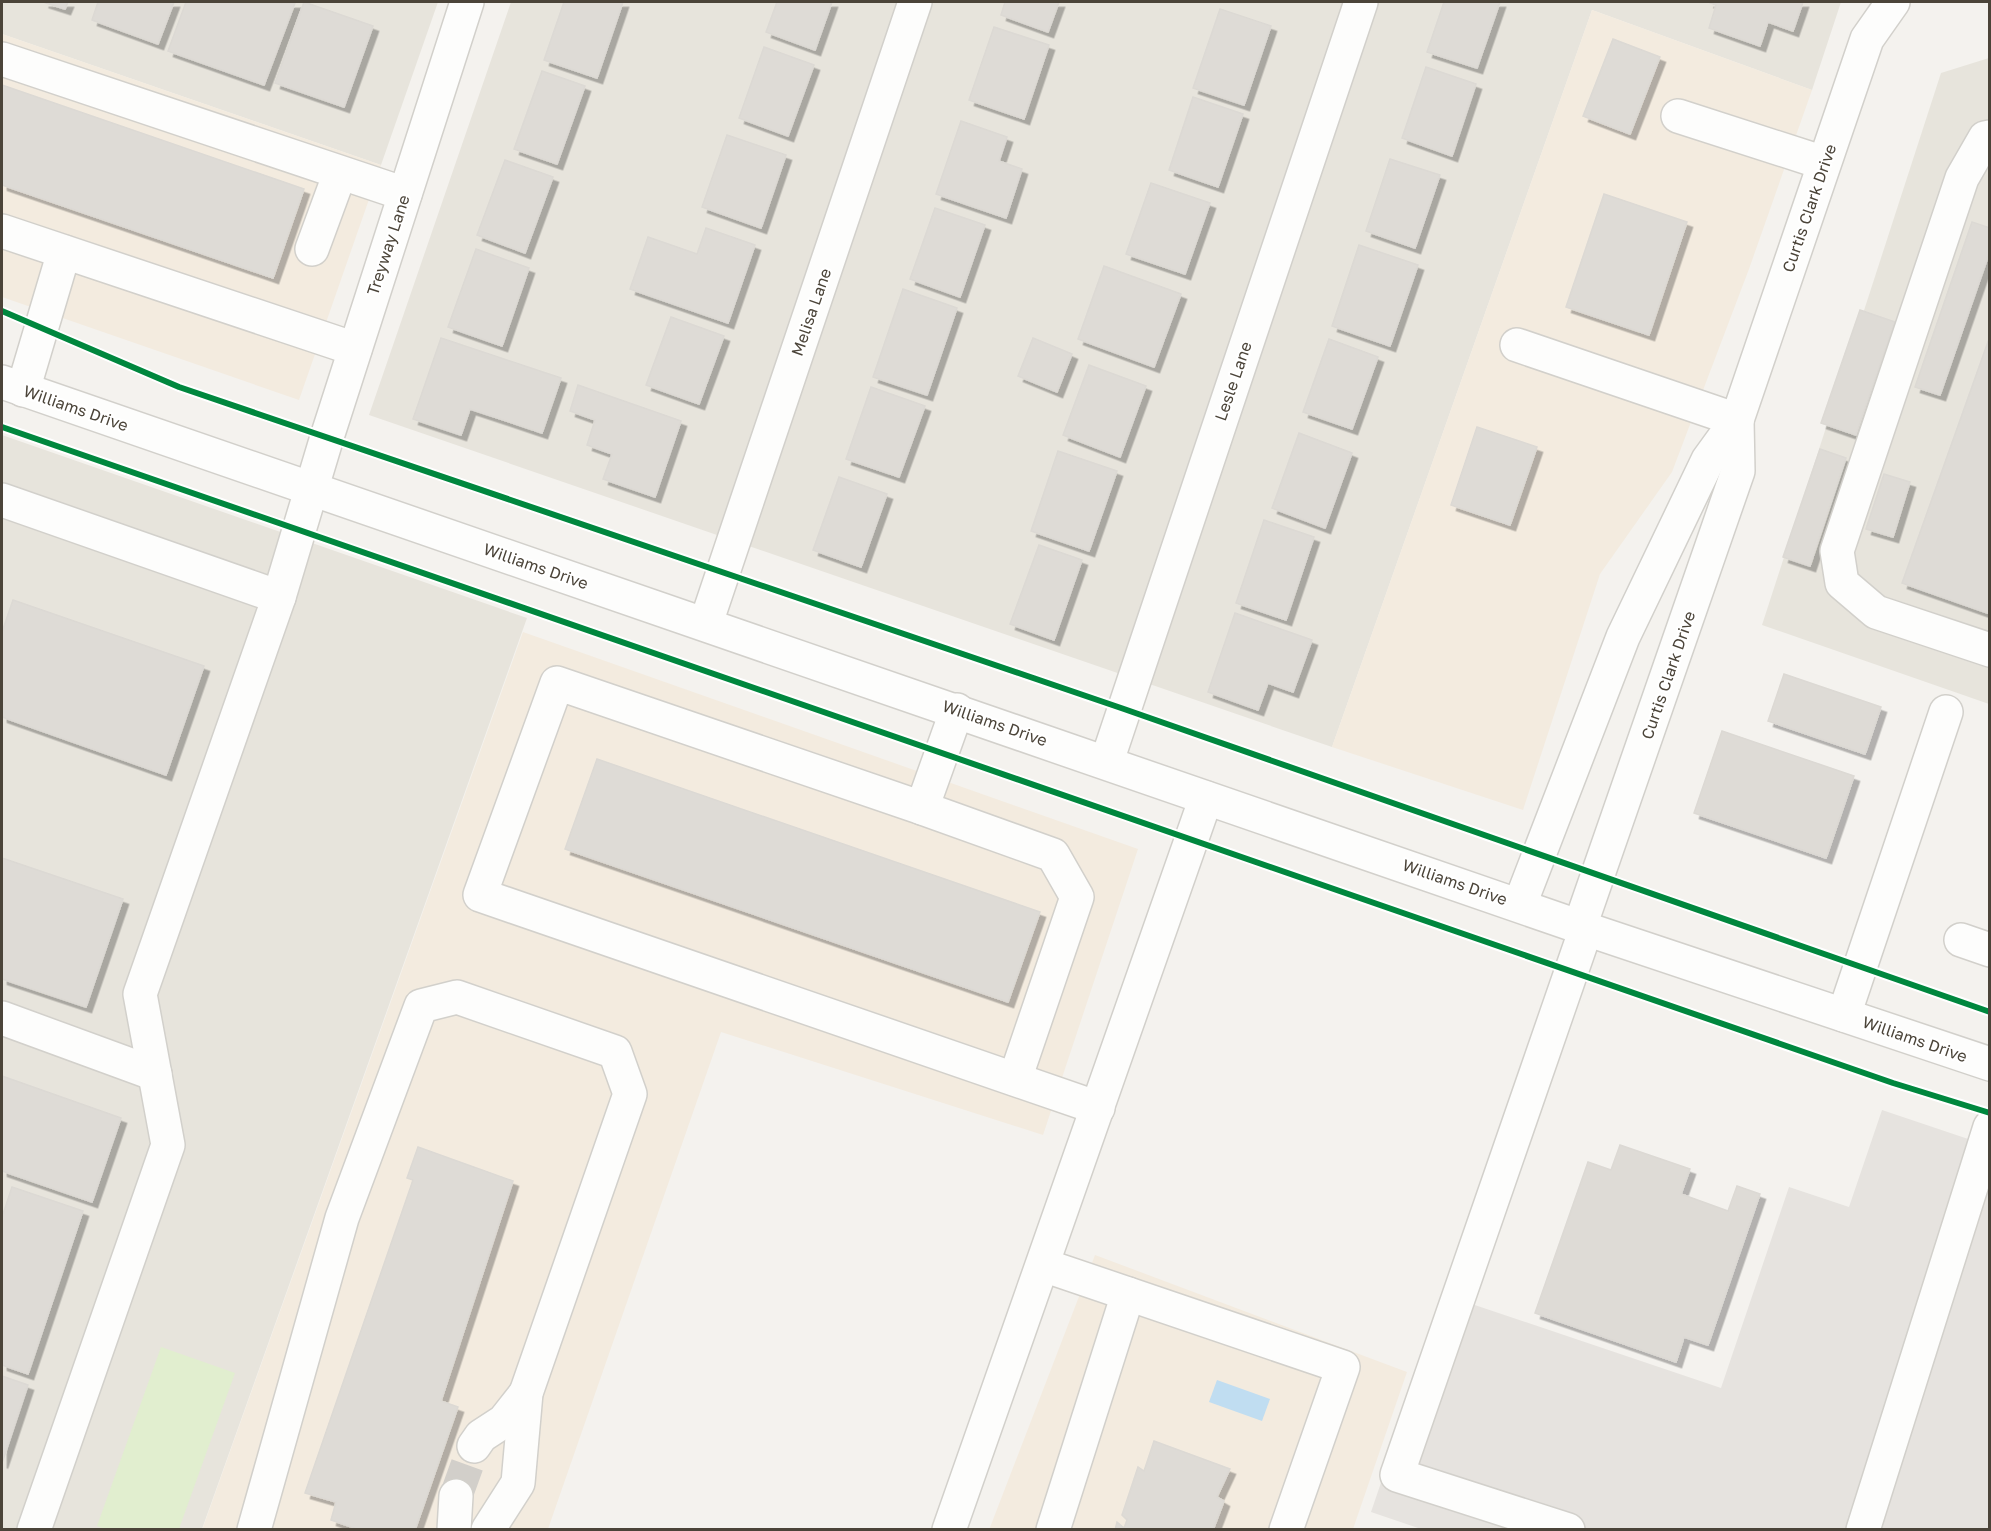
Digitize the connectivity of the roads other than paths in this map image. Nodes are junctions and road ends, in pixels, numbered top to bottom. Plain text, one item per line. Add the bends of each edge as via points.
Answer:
1 (467, 2) edge
2 (915, 2) edge
3 (1360, 2) edge
4 (1893, 2) edge
5 (2, 58) edge
6 (1678, 116) dead end
7 (1989, 137) edge
8 (1824, 164) junction
9 (340, 173) junction
10 (405, 194) junction
11 (2, 231) edge
12 (312, 249) dead end
13 (64, 252) junction
14 (1517, 345) dead end
15 (355, 349) junction
16 (12, 386) edge
17 (1737, 420) junction
18 (312, 490) junction
19 (2, 500) edge
20 (279, 597) junction
21 (706, 623) junction
22 (1989, 650) edge
23 (957, 710) junction
24 (1946, 712) dead end
25 (1107, 761) junction
26 (1206, 798) junction
27 (922, 808) junction
28 (1520, 904) junction
29 (1583, 927) junction
30 (1844, 1015) junction
31 (2, 1018) edge
32 (1989, 1064) edge
33 (155, 1074) junction
34 (1016, 1079) junction
35 (1098, 1108) junction
36 (1989, 1127) edge
37 (1042, 1265) junction
38 (1128, 1294) junction
39 (525, 1393) junction
40 (474, 1446) tunnel mouth
41 (456, 1496) tunnel mouth
42 (263, 1527) edge
43 (34, 1530) edge
44 (454, 1530) edge
45 (488, 1530) edge
46 (950, 1530) edge
47 (1053, 1530) edge
48 (1286, 1530) edge
49 (1568, 1530) edge
50 (1863, 1530) edge

1 - 10 street, Treyway Lane
2 - 21 street, Melisa Lane
3 - 25 street, Lesle Lane
4 - 8 street, Curtis Clark Drive via 1867,39
5 - 9 street
6 - 8 street
7 - 22 street via 1962,178 1837,551 1842,583 1876,612
8 - 17 street, Curtis Clark Drive
9 - 10 street
9 - 12 street
10 - 15 street, Treyway Lane
11 - 13 street
13 - 15 street
13 - 16 street
14 - 17 street
15 - 18 street, Treyway Lane
16 - 18 street, Williams Drive
17 - 28 street, Curtis Clark Drive via 1708,460 1623,637
17 - 29 street, Curtis Clark Drive via 1738,471
18 - 20 street, Treyway Lane
18 - 21 street, Williams Drive
19 - 20 street
20 - 33 street, Treyway Lane via 140,994
21 - 23 street, Williams Drive
23 - 25 street, Williams Drive
23 - 27 street
24 - 30 street
25 - 26 street, Williams Drive
26 - 28 street, Williams Drive
26 - 35 street
27 - 34 street via 1053,855 1077,897
27 - 34 street via 557,683 480,895
28 - 29 street, Williams Drive
29 - 30 street, Williams Drive
29 - 49 street, Curtis Clark Drive via 1397,1476
30 - 32 street, Williams Drive
31 - 33 street
33 - 43 street, Treyway Lane via 168,1145
34 - 35 street
35 - 37 street
36 - 50 street
37 - 38 street
37 - 46 street
38 - 47 street
38 - 48 street via 1343,1367
39 - 40 street via 504,1421 481,1436
39 - 42 street via 630,1094 615,1052 457,996 421,1006 342,1218
39 - 45 street via 518,1483
41 - 44 street

